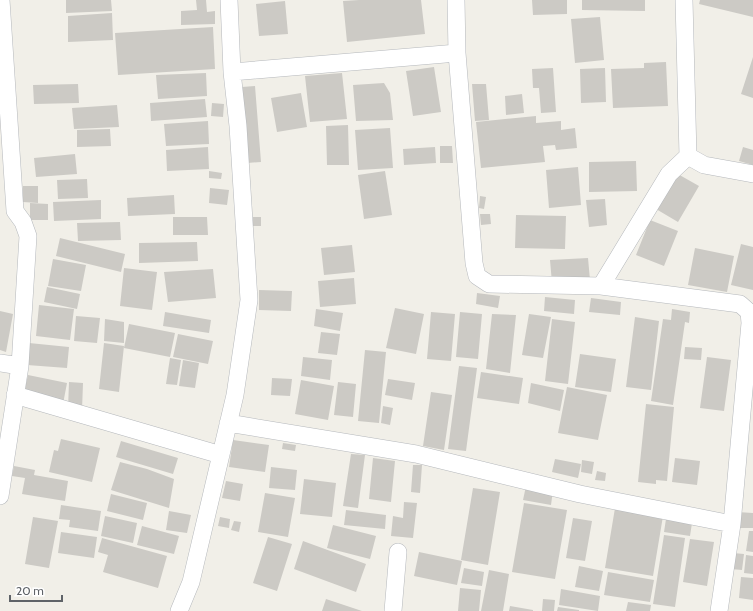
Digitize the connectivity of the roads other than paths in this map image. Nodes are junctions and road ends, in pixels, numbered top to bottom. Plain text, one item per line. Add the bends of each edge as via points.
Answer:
1 (1, 0) edge
2 (229, 0) edge
3 (456, 0) edge
4 (684, 0) edge
5 (457, 53) junction
6 (232, 72) junction
7 (688, 156) junction
8 (753, 174) edge
9 (601, 286) junction
10 (0, 363) edge
11 (20, 366) junction
12 (15, 395) junction
13 (228, 422) junction
14 (221, 455) junction
15 (0, 496) edge
16 (732, 524) junction
17 (398, 552) dead end
18 (179, 611) edge
19 (392, 611) edge
20 (720, 611) edge

1 - 11 street via 15,211 23,222 28,236
2 - 6 street
3 - 5 street
4 - 7 street
5 - 6 street
5 - 9 street via 477,276 489,284
6 - 13 street via 249,300 235,395
7 - 8 street via 704,165
7 - 9 street via 669,174
9 - 16 street via 740,304 749,312
10 - 11 street
11 - 12 street
12 - 14 street
12 - 15 street
13 - 14 street
13 - 16 street via 416,454 580,494
14 - 18 street via 191,582
16 - 20 street
17 - 19 street

